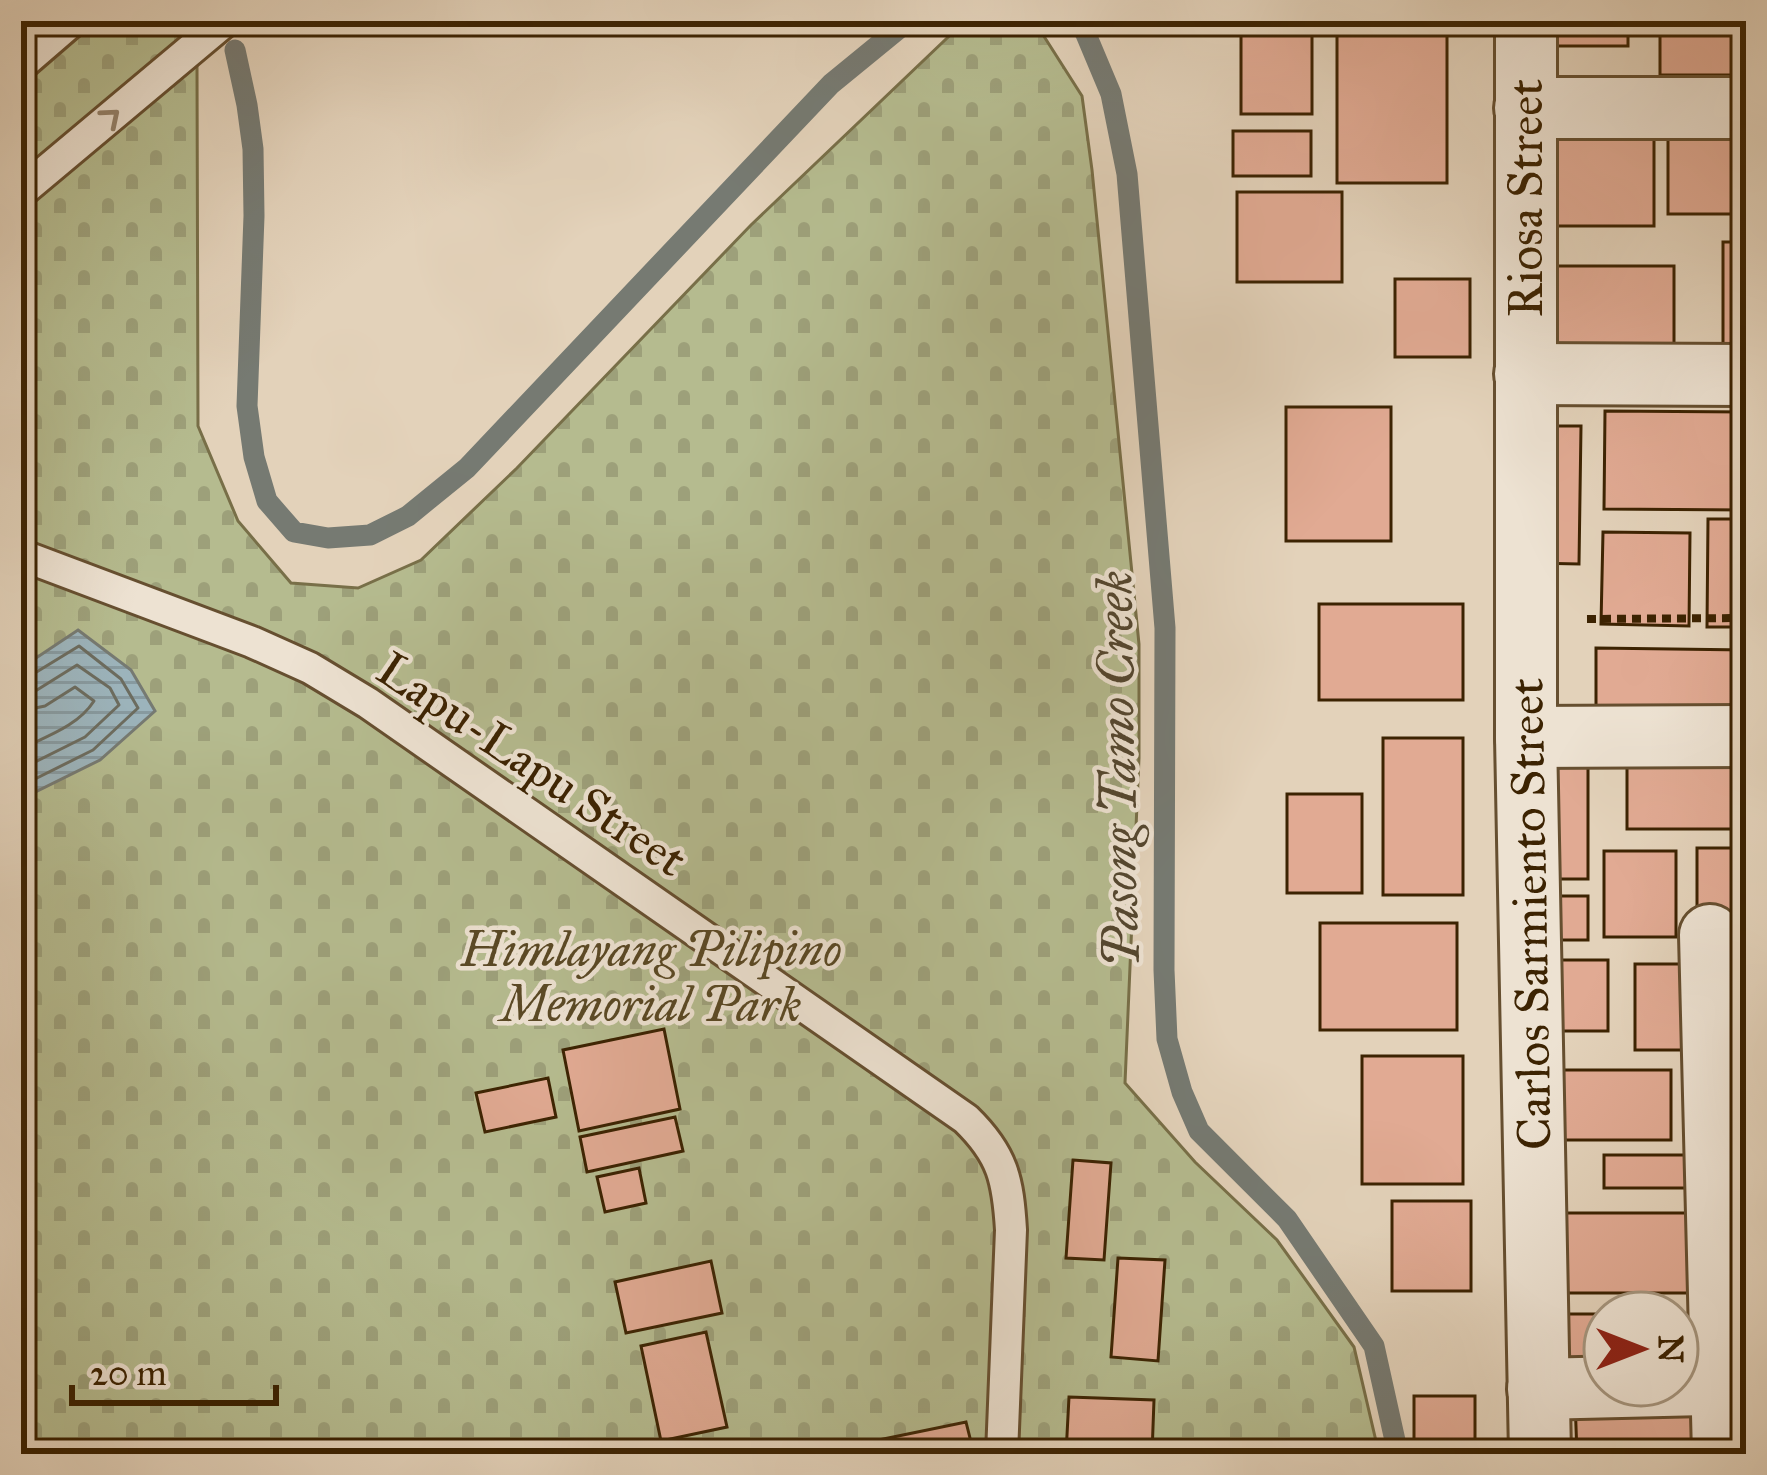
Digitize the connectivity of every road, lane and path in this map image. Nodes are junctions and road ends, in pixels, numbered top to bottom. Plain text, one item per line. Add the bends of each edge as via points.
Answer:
1 (72, 21) edge
2 (225, 21) edge
3 (1526, 21) edge
4 (21, 64) edge
5 (1525, 108) junction
6 (1746, 108) edge
7 (21, 192) edge
8 (1525, 374) junction
9 (1746, 375) edge
10 (21, 555) edge
11 (1746, 618) edge
12 (1586, 619) dead end
13 (1746, 736) edge
14 (1526, 737) junction
15 (1710, 934) dead end
16 (1733, 1384) edge
17 (1538, 1389) junction
18 (1002, 1454) edge
19 (1540, 1454) edge
20 (1723, 1454) edge

1 - 4 lane
7 -> 2 lane
3 - 5 street, Riosa Street
5 - 6 street
5 - 8 street, Riosa Street
8 - 9 street
8 - 14 street, Carlos Sarmiento Street
10 - 18 lane, Lapu-Lapu Street via 310,668 966,1119 987,1139 1009,1192
11 - 12 path
13 - 14 street
14 - 17 street, Carlos Sarmiento Street
15 - 16 street
16 - 17 street
16 - 20 street
17 - 19 street, Carlos Sarmiento Street

